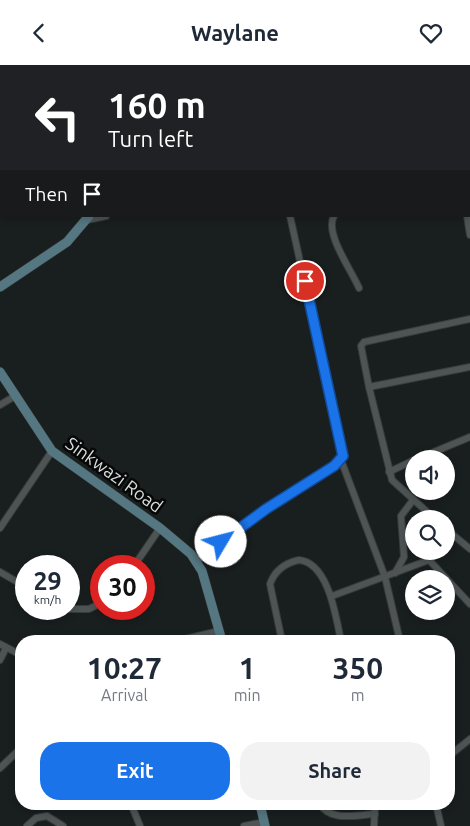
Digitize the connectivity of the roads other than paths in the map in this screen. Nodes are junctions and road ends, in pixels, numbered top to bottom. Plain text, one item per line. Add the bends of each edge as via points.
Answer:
1 (290, 217) edge
2 (334, 217) edge
3 (467, 217) edge
4 (88, 218) edge
5 (470, 235) edge
6 (0, 287) edge
7 (360, 288) dead end
8 (470, 319) edge
9 (470, 367) edge
10 (0, 372) edge
11 (369, 387) junction
12 (15, 396) junction
13 (0, 405) edge
14 (470, 437) edge
15 (438, 450) edge
16 (52, 451) junction
17 (341, 460) junction
18 (405, 464) edge
19 (388, 472) junction
20 (405, 494) edge
21 (413, 500) joint
22 (425, 510) edge
23 (160, 528) junction
24 (0, 529) edge
25 (455, 536) edge
26 (470, 549) edge
27 (142, 555) edge
28 (196, 561) junction
29 (0, 572) edge
30 (395, 573) junction
31 (385, 577) junction
32 (15, 581) edge
33 (332, 596) junction
34 (470, 604) edge
35 (219, 631) junction
36 (202, 635) edge
37 (220, 635) edge
38 (281, 635) edge
39 (341, 635) edge
40 (399, 635) edge
41 (3, 646) edge
42 (15, 652) edge
43 (0, 660) edge
44 (470, 739) edge
45 (455, 751) edge
46 (15, 754) edge
47 (0, 768) edge
48 (133, 810) edge
49 (261, 810) edge
50 (324, 810) edge
51 (375, 810) edge
52 (437, 810) edge
53 (375, 814) junction
54 (264, 824) edge
55 (27, 826) edge
56 (63, 826) edge
57 (140, 826) edge
58 (244, 826) edge
59 (374, 826) edge
60 (441, 826) edge

1 - 17 street via 343,452
2 - 7 street via 331,225 336,243
3 - 5 street
4 - 6 street via 67,242
8 - 11 street via 364,342 361,346
9 - 11 street
10 - 12 street, Sinkwazi Road
11 - 19 street
12 - 13 street
12 - 16 street, Sinkwazi Road
14 - 15 street
16 - 23 street, Sinkwazi Road
16 - 24 street
17 - 28 street via 266,509
17 - 31 street
18 - 19 street
19 - 20 street
21 - 22 street
21 - 30 street via 401,516 404,557
23 - 27 street
23 - 28 street, Sinkwazi Road
25 - 26 street
28 - 35 street
29 - 32 street
30 - 31 street
30 - 34 street via 422,561 432,561
31 - 33 street
31 - 40 street
33 - 38 street via 316,569 305,560 291,561 283,566 270,584
33 - 39 street
35 - 36 street
35 - 37 street
41 - 42 street
41 - 43 street
44 - 45 street
46 - 47 street
48 - 57 street
49 - 54 street
50 - 53 street via 337,816
51 - 53 street
52 - 60 street
53 - 59 street
54 - 58 street
55 - 56 street via 36,818 47,816

